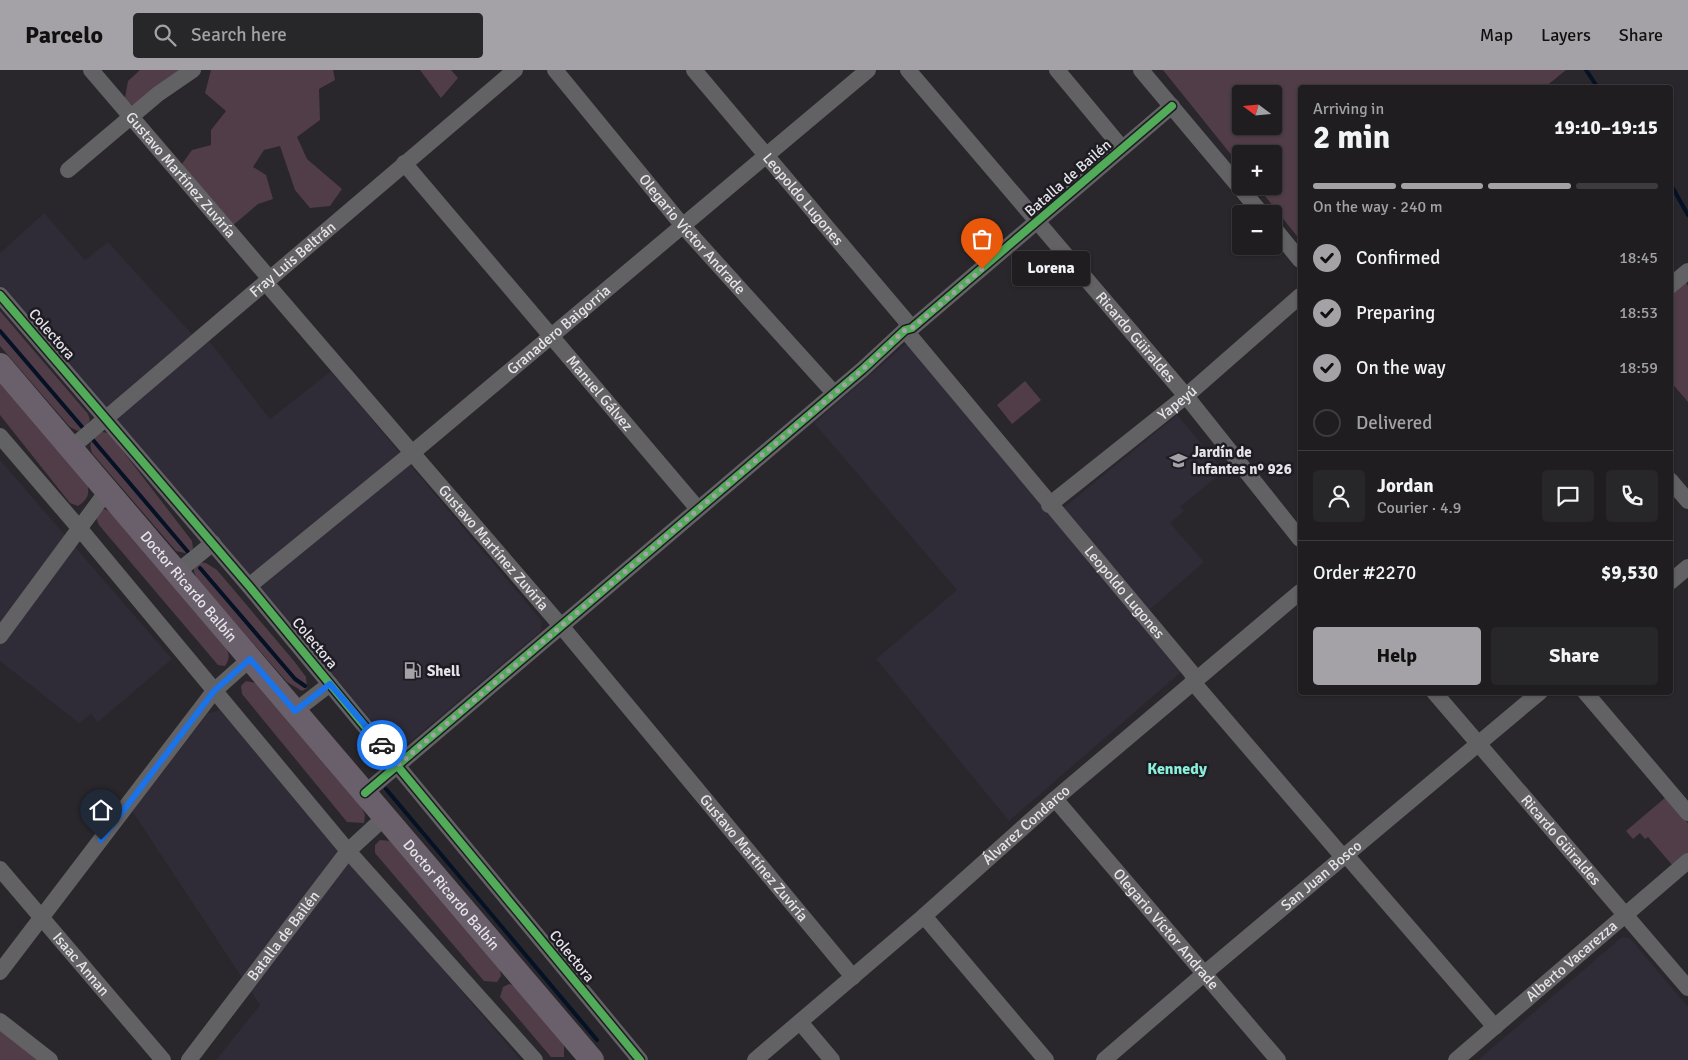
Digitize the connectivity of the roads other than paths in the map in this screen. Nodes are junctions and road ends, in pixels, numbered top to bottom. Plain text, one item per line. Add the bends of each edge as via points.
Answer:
1 (91, 70) edge
2 (193, 70) edge
3 (515, 70) edge
4 (555, 70) edge
5 (694, 70) edge
6 (868, 70) edge
7 (908, 70) edge
8 (1057, 70) edge
9 (1141, 70) edge
10 (1172, 106) junction
11 (131, 117) junction
12 (1122, 148) junction
13 (765, 156) junction
14 (404, 163) junction
15 (68, 170) dead end
16 (1254, 205) edge
17 (1038, 223) junction
18 (683, 226) junction
19 (1282, 238) edge
20 (1298, 258) edge
21 (1688, 271) edge
22 (268, 281) junction
23 (1673, 284) edge
24 (0, 295) edge
25 (1298, 298) edge
26 (908, 329) junction
27 (551, 336) junction
28 (0, 365) edge
29 (834, 393) junction
30 (1186, 396) junction
31 (106, 418) junction
32 (0, 436) edge
33 (71, 448) junction
34 (412, 453) junction
35 (1673, 484) edge
36 (107, 491) junction
37 (1688, 501) edge
38 (1049, 505) junction
39 (698, 509) junction
40 (80, 529) junction
41 (1298, 536) edge
42 (212, 543) junction
43 (1688, 567) edge
44 (176, 573) junction
45 (1673, 580) edge
46 (249, 586) junction
47 (1298, 594) edge
48 (562, 626) junction
49 (0, 636) edge
50 (250, 659) junction
51 (1194, 681) junction
52 (330, 684) junction
53 (214, 691) junction
54 (1437, 695) edge
55 (1536, 695) edge
56 (1588, 695) edge
57 (295, 711) junction
58 (1479, 744) junction
59 (398, 765) junction
60 (365, 793) junction
61 (1054, 799) junction
62 (1688, 813) edge
63 (384, 817) junction
64 (348, 851) junction
65 (1345, 856) junction
66 (1688, 861) edge
67 (0, 869) edge
68 (1626, 914) junction
69 (924, 916) junction
70 (41, 917) junction
71 (0, 972) edge
72 (1205, 973) junction
73 (853, 976) junction
74 (1688, 988) edge
75 (0, 1021) edge
76 (800, 1022) junction
77 (1495, 1027) junction
78 (585, 1057) edge
79 (638, 1059) edge
80 (50, 1060) edge
81 (163, 1060) edge
82 (189, 1060) edge
83 (535, 1060) edge
84 (755, 1060) edge
85 (832, 1060) edge
86 (1046, 1060) edge
87 (1104, 1060) edge
88 (1278, 1060) edge
89 (1456, 1060) edge

1 - 11 street, Gustavo Martínez Zuviría
2 - 11 street
3 - 14 street, Fray Luis Beltrán
4 - 18 street, Olegario Víctor Andrade
5 - 13 street, Leopoldo Lugones
6 - 13 street, Granadero Baigorria
7 - 17 street, Ricardo Güiraldes
8 - 12 street
9 - 10 street
10 - 12 street, Batalla de Bailén
10 - 16 street
11 - 15 street
11 - 22 street, Gustavo Martínez Zuviría
12 - 17 street, Batalla de Bailén
13 - 18 street, Granadero Baigorria
13 - 26 street, Leopoldo Lugones
14 - 22 street, Fray Luis Beltrán
14 - 27 street, Manuel Gálvez
17 - 26 street, Batalla de Bailén
17 - 30 street, Ricardo Güiraldes
18 - 27 street, Granadero Baigorria
18 - 29 street, Olegario Víctor Andrade
19 - 20 street
21 - 23 street
22 - 31 street, Fray Luis Beltrán
22 - 34 street, Gustavo Martínez Zuviría
24 - 31 street, Colectora
25 - 30 street, Yapeyú
26 - 29 street, Batalla de Bailén
26 - 38 street, Leopoldo Lugones
27 - 34 street, Granadero Baigorria
27 - 39 street, Manuel Gálvez
28 - 33 highway, Doctor Ricardo Balbín
29 - 39 street, Batalla de Bailén
30 - 38 street, Yapeyú
30 - 41 street, Ricardo Güiraldes
31 - 33 street, Fray Luis Beltrán
31 - 42 street, Colectora
32 - 40 street
33 - 36 highway, Doctor Ricardo Balbín
34 - 46 street, Granadero Baigorria
34 - 48 street, Gustavo Martínez Zuviría
35 - 37 street
36 - 40 street
36 - 44 highway, Doctor Ricardo Balbín
38 - 51 street, Leopoldo Lugones via 1191,672
39 - 48 street, Batalla de Bailén
40 - 49 street
40 - 53 street
42 - 44 street
42 - 46 street, Colectora
43 - 45 street
44 - 50 highway, Doctor Ricardo Balbín
46 - 52 street, Colectora
47 - 51 street, Álvarez Condarco
48 - 59 street, Batalla de Bailén
48 - 73 street, Gustavo Martínez Zuviría
50 - 53 street
50 - 57 highway, Doctor Ricardo Balbín
51 - 61 street, Álvarez Condarco
51 - 65 street, Leopoldo Lugones
52 - 57 street
52 - 59 street, Colectora
53 - 64 street
53 - 70 street
54 - 58 street, Ricardo Güiraldes
55 - 58 street, San Juan Bosco
56 - 62 street
57 - 60 highway, Doctor Ricardo Balbín
58 - 65 street, San Juan Bosco
58 - 68 street, Ricardo Güiraldes
59 - 60 street, Batalla de Bailén
59 - 79 street, Colectora
60 - 63 highway, Doctor Ricardo Balbín
61 - 69 street, Álvarez Condarco
61 - 72 street, Olegario Víctor Andrade
63 - 64 street, Batalla de Bailén
63 - 78 highway, Doctor Ricardo Balbín
64 - 82 street, Batalla de Bailén
64 - 83 street
65 - 72 street, San Juan Bosco
65 - 77 street, Leopoldo Lugones
66 - 68 street, Alberto Vacarezza
67 - 70 street, Isaac Annan
68 - 74 street, Ricardo Güiraldes
68 - 77 street, Alberto Vacarezza
69 - 73 street, Álvarez Condarco
69 - 86 street
70 - 71 street
70 - 81 street, Isaac Annan
72 - 87 street, San Juan Bosco
72 - 88 street, Olegario Víctor Andrade
73 - 76 street, Álvarez Condarco
75 - 80 street
76 - 84 street, Álvarez Condarco
76 - 85 street
77 - 89 street, Alberto Vacarezza

